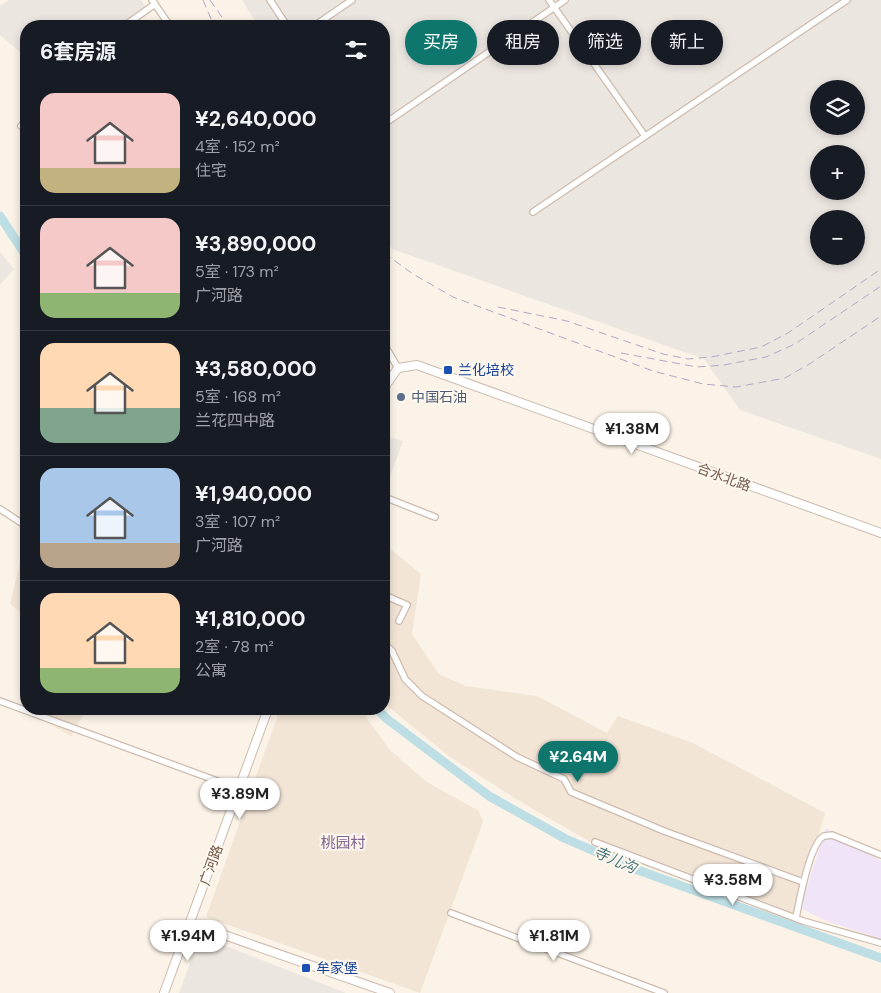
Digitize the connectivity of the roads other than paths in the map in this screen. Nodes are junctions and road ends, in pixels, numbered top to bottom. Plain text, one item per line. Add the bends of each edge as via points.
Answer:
1 (270, 0) edge
2 (352, 0) edge
3 (549, 0) edge
4 (565, 0) edge
5 (847, 0) edge
6 (153, 2) edge
7 (554, 7) junction
8 (131, 20) edge
9 (166, 20) edge
10 (283, 20) edge
11 (323, 20) edge
12 (390, 120) edge
13 (645, 136) junction
14 (533, 212) dead end
15 (390, 354) edge
16 (398, 368) junction
17 (390, 379) edge
18 (390, 499) edge
19 (0, 509) edge
20 (435, 517) dead end
21 (20, 522) edge
22 (881, 534) edge
23 (390, 598) edge
24 (399, 621) dead end
25 (390, 649) edge
26 (0, 701) edge
27 (20, 708) edge
28 (38, 715) edge
29 (266, 715) edge
30 (239, 789) junction
31 (595, 842) dead end
32 (881, 855) edge
33 (803, 882) junction
34 (451, 913) dead end
35 (796, 918) junction
36 (190, 924) junction
37 (881, 943) edge
38 (164, 993) edge
39 (390, 993) edge
40 (664, 993) edge

1 - 10 street
2 - 11 street
3 - 7 street
4 - 7 street
5 - 13 street
6 - 8 street
6 - 9 street
7 - 12 street
7 - 13 street
13 - 14 street
15 - 16 street
16 - 17 street
16 - 22 street, 合水北路 via 410,365 426,368
18 - 20 street
19 - 21 street
23 - 24 street via 407,605
25 - 33 street via 405,679 422,696 517,757 564,779 571,792 664,831
26 - 27 street
28 - 30 street
29 - 30 street, 广河路
30 - 36 street, 广河路
31 - 35 street
32 - 33 street via 832,835 825,836 818,843
33 - 35 street
34 - 40 street
35 - 37 street
36 - 38 street, 广河路
36 - 39 street

